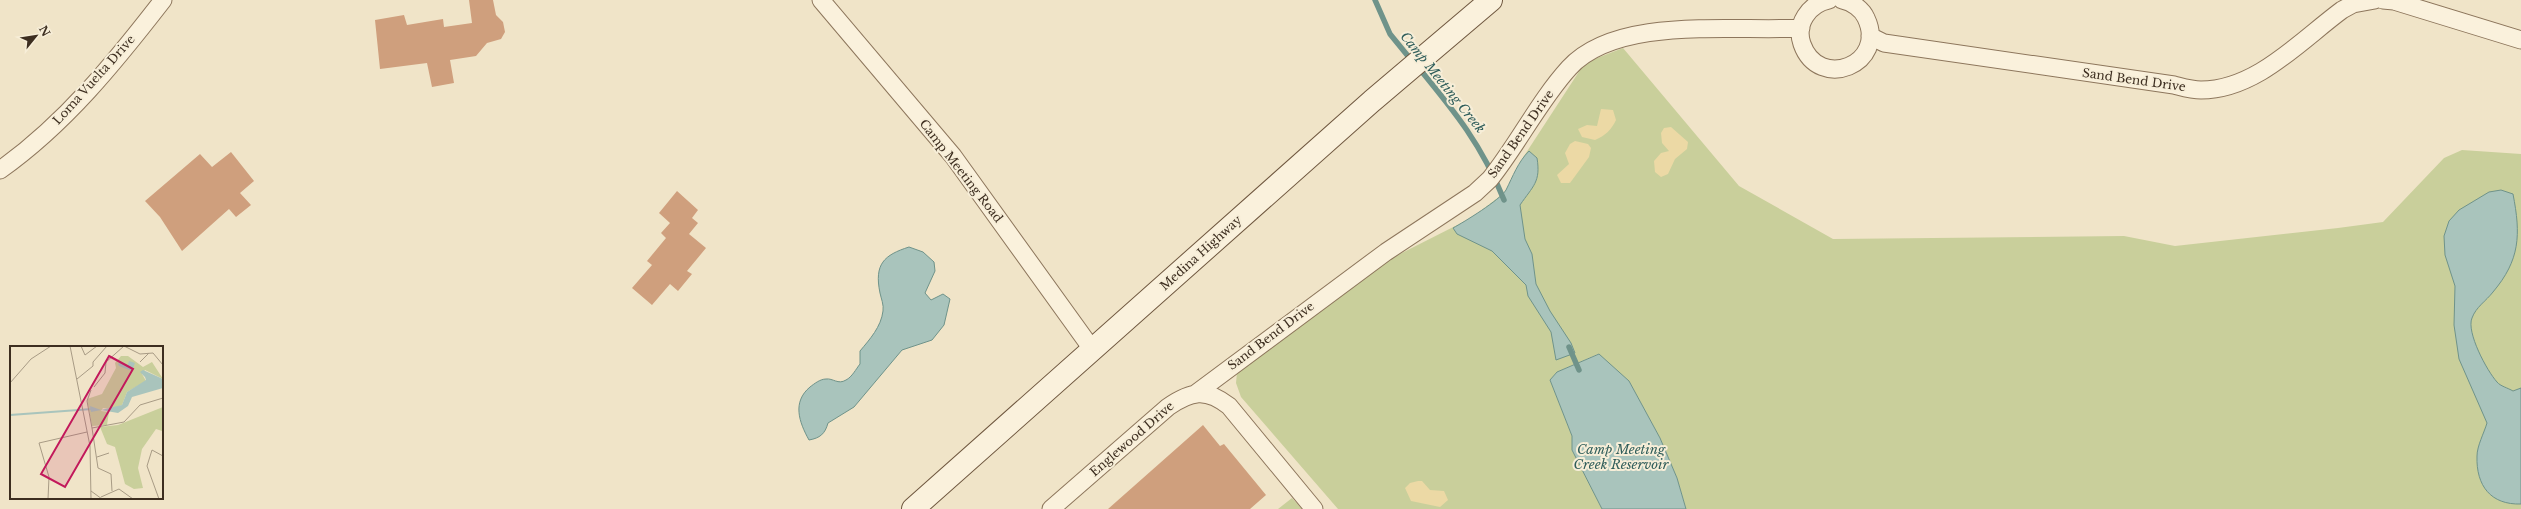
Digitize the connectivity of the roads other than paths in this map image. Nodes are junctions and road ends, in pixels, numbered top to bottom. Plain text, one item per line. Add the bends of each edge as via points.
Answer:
1 (163, 0) edge
2 (821, 0) edge
3 (1491, 0) edge
4 (1829, 0) edge
5 (1842, 0) edge
6 (2375, 0) edge
7 (2383, 0) edge
8 (1801, 28) junction
9 (1870, 36) junction
10 (2521, 40) edge
11 (0, 170) edge
12 (1092, 349) junction
13 (1195, 394) junction
14 (913, 509) edge
15 (1051, 509) edge
16 (1314, 509) edge

1 - 11 street, Loma Vuelta Drive via 69,112 21,155
2 - 12 street, Camp Meeting Road via 952,156
3 - 12 main road, Medina Highway
4 - 8 street via 1812,8 1804,17
5 - 9 street via 1856,5 1864,13
6 - 9 street, Sand Bend Drive via 2353,4 2342,10 2261,73 2246,81 2227,87 2200,90 1884,43
7 - 10 street via 2394,1
8 - 9 street via 1800,40 1804,51 1820,66 1832,70 1843,69 1858,61 1868,47
8 - 13 street, Sand Bend Drive via 1692,30 1645,34 1608,42 1570,66 1490,179 1475,192 1396,245
12 - 14 main road, Medina Highway
13 - 15 street, Englewood Drive via 1183,396 1168,407
13 - 16 street, Englewood Drive via 1215,396 1229,406

